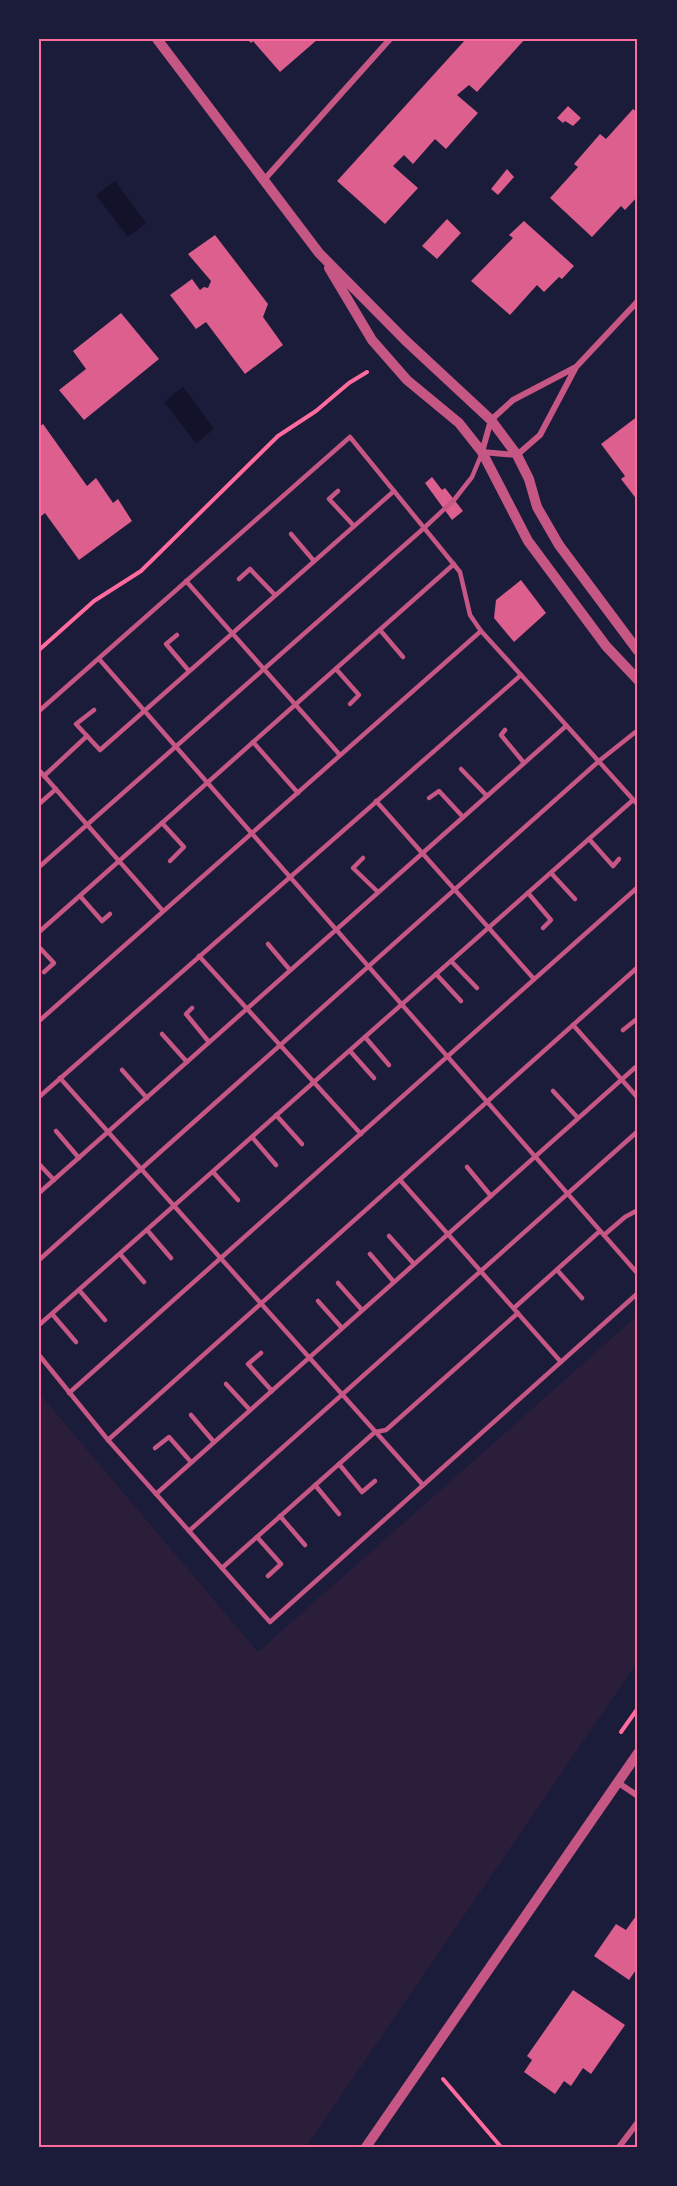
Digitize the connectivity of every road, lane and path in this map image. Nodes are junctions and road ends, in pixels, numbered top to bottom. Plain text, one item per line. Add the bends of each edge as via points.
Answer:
1 (157, 39) edge
2 (390, 39) edge
3 (263, 181) junction
4 (319, 253) junction
5 (638, 301) edge
6 (576, 367) junction
7 (373, 368) dead end
8 (490, 420) junction
9 (482, 452) junction
10 (517, 455) junction
11 (338, 491) dead end
12 (394, 491) junction
13 (354, 526) junction
14 (424, 528) junction
15 (291, 534) dead end
16 (314, 561) junction
17 (454, 564) junction
18 (239, 579) dead end
19 (186, 581) junction
20 (275, 595) junction
21 (380, 630) junction
22 (481, 631) junction
23 (232, 633) junction
24 (177, 635) dead end
25 (39, 650) edge
26 (638, 651) edge
27 (403, 657) dead end
28 (99, 659) junction
29 (264, 669) junction
30 (336, 669) junction
31 (189, 671) junction
32 (521, 675) junction
33 (638, 680) edge
34 (350, 704) dead end
35 (296, 705) junction
36 (94, 710) dead end
37 (39, 711) edge
38 (144, 711) junction
39 (566, 726) junction
40 (506, 730) dead end
41 (638, 730) edge
42 (87, 736) junction
43 (253, 742) junction
44 (175, 747) junction
45 (340, 756) junction
46 (599, 762) junction
47 (524, 763) junction
48 (462, 769) dead end
49 (39, 770) edge
50 (44, 776) junction
51 (207, 783) junction
52 (56, 789) junction
53 (298, 793) junction
54 (487, 796) junction
55 (429, 798) dead end
56 (633, 800) junction
57 (376, 801) junction
58 (39, 804) edge
59 (638, 805) edge
60 (463, 818) junction
61 (162, 823) junction
62 (87, 825) junction
63 (252, 833) junction
64 (589, 839) junction
65 (422, 853) junction
66 (363, 858) dead end
67 (619, 860) dead end
68 (119, 861) junction
69 (170, 861) dead end
70 (39, 867) edge
71 (551, 873) junction
72 (289, 877) junction
73 (638, 887) edge
74 (455, 890) junction
75 (378, 892) junction
76 (528, 893) junction
77 (80, 896) junction
78 (575, 899) dead end
79 (163, 911) junction
80 (110, 914) dead end
81 (488, 928) junction
82 (543, 928) dead end
83 (336, 930) junction
84 (39, 932) edge
85 (268, 944) dead end
86 (39, 947) edge
87 (199, 956) junction
88 (451, 961) junction
89 (368, 967) junction
90 (638, 967) edge
91 (290, 970) junction
92 (44, 972) dead end
93 (436, 974) junction
94 (534, 979) junction
95 (477, 988) dead end
96 (461, 1001) dead end
97 (401, 1005) junction
98 (192, 1008) dead end
99 (247, 1008) junction
100 (638, 1018) edge
101 (39, 1021) edge
102 (573, 1025) junction
103 (623, 1030) dead end
104 (162, 1035) dead end
105 (365, 1037) junction
106 (209, 1042) junction
107 (280, 1045) junction
108 (350, 1050) junction
109 (447, 1057) junction
110 (187, 1062) junction
111 (389, 1065) dead end
112 (638, 1065) edge
113 (122, 1070) dead end
114 (60, 1078) junction
115 (374, 1078) dead end
116 (622, 1080) junction
117 (314, 1082) junction
118 (553, 1091) dead end
119 (39, 1097) edge
120 (147, 1098) junction
121 (638, 1098) edge
122 (487, 1102) junction
123 (276, 1115) junction
124 (578, 1118) junction
125 (56, 1131) dead end
126 (638, 1131) edge
127 (108, 1132) junction
128 (361, 1134) junction
129 (252, 1137) junction
130 (302, 1144) dead end
131 (535, 1157) junction
132 (79, 1158) junction
133 (39, 1164) edge
134 (276, 1165) dead end
135 (467, 1167) dead end
136 (141, 1169) junction
137 (213, 1172) junction
138 (54, 1180) junction
139 (400, 1180) junction
140 (39, 1193) edge
141 (568, 1194) junction
142 (491, 1196) junction
143 (238, 1200) dead end
144 (174, 1206) junction
145 (638, 1210) edge
146 (147, 1230) junction
147 (602, 1233) junction
148 (448, 1234) junction
149 (389, 1236) dead end
150 (120, 1254) junction
151 (370, 1254) dead end
152 (171, 1258) dead end
153 (220, 1258) junction
154 (39, 1260) edge
155 (414, 1264) junction
156 (557, 1269) junction
157 (480, 1271) junction
158 (638, 1274) edge
159 (144, 1282) dead end
160 (394, 1282) junction
161 (338, 1283) dead end
162 (79, 1290) junction
163 (638, 1293) edge
164 (582, 1298) dead end
165 (318, 1301) dead end
166 (261, 1304) junction
167 (514, 1308) junction
168 (362, 1310) junction
169 (52, 1314) junction
170 (518, 1314) junction
171 (105, 1320) dead end
172 (39, 1325) edge
173 (342, 1328) junction
174 (76, 1342) dead end
175 (261, 1353) dead end
176 (39, 1355) edge
177 (309, 1357) junction
178 (561, 1362) junction
179 (226, 1384) dead end
180 (272, 1391) junction
181 (69, 1394) junction
182 (342, 1395) junction
183 (250, 1410) junction
184 (191, 1415) dead end
185 (375, 1432) junction
186 (108, 1440) junction
187 (214, 1442) junction
188 (155, 1448) dead end
189 (191, 1462) junction
190 (339, 1464) junction
191 (375, 1481) dead end
192 (315, 1485) junction
193 (423, 1485) junction
194 (156, 1494) junction
195 (339, 1514) dead end
196 (279, 1516) junction
197 (189, 1531) junction
198 (257, 1537) junction
199 (305, 1545) dead end
200 (222, 1568) junction
201 (268, 1576) dead end
202 (638, 1753) edge
203 (618, 1782) junction
204 (638, 1796) edge
205 (425, 2061) junction
206 (638, 2122) edge
207 (366, 2147) edge
208 (501, 2147) edge
209 (619, 2147) edge

1 - 3 street
2 - 3 street
3 - 4 street
4 - 8 street
4 - 9 street via 372,340 407,380 459,423
5 - 6 street
6 - 8 street via 513,400
6 - 10 street via 540,435
7 - 25 path via 278,435 141,571 94,601
8 - 9 street
8 - 10 street
9 - 10 street
9 - 14 lane via 472,477
9 - 33 street via 528,541 606,646
10 - 26 street via 537,507 559,545
11 - 13 lane via 329,499
12 - 13 lane
12 - 14 lane
12 - 19 lane via 350,437
13 - 16 lane
14 - 17 lane
14 - 29 lane
15 - 16 lane
16 - 20 lane
17 - 21 lane
17 - 22 lane via 460,572 470,615
18 - 20 lane via 250,569
19 - 23 lane
19 - 28 lane
20 - 23 lane
21 - 27 lane
21 - 30 lane
22 - 32 lane
22 - 45 lane
23 - 29 lane
23 - 31 lane
24 - 31 lane via 166,644
28 - 37 lane
28 - 38 lane
29 - 35 lane
29 - 44 lane
30 - 34 lane via 359,695
30 - 35 lane
31 - 38 lane
32 - 39 lane
32 - 57 lane
35 - 43 lane
35 - 45 lane
36 - 42 lane via 76,724
38 - 42 lane via 100,750
38 - 44 lane
39 - 46 lane
39 - 47 lane
40 - 47 lane via 501,735
41 - 46 lane
42 - 50 lane
43 - 51 lane
43 - 53 lane
44 - 51 lane
44 - 62 lane
45 - 53 lane
46 - 56 lane
46 - 74 lane
47 - 54 lane
48 - 54 lane
49 - 50 lane
50 - 52 lane
51 - 61 lane
51 - 63 lane
52 - 58 lane
52 - 62 lane
53 - 63 lane
54 - 60 lane
55 - 60 lane via 439,791
56 - 59 lane
56 - 64 lane
57 - 65 lane
57 - 72 lane
60 - 65 lane
61 - 68 lane
61 - 69 lane via 184,848
62 - 68 lane
62 - 70 lane
63 - 72 lane
63 - 79 lane
64 - 67 lane via 613,866
64 - 71 lane
65 - 74 lane
65 - 75 lane
66 - 75 lane via 353,868
68 - 77 lane
68 - 79 lane
71 - 76 lane
71 - 78 lane
72 - 83 lane
72 - 87 lane
73 - 94 lane
74 - 81 lane
74 - 89 lane
75 - 83 lane
76 - 81 lane
76 - 82 lane via 551,920
77 - 80 lane via 102,921
77 - 84 lane
79 - 101 lane
81 - 88 lane
81 - 94 lane
83 - 89 lane
83 - 91 lane
85 - 91 lane
86 - 92 lane via 54,963
87 - 99 lane
87 - 114 lane
88 - 93 lane
88 - 95 lane
89 - 97 lane
89 - 107 lane
90 - 102 lane
91 - 99 lane
93 - 96 lane
93 - 97 lane
94 - 109 lane
97 - 105 lane
97 - 109 lane
98 - 106 lane via 186,1014
99 - 106 lane
99 - 107 lane
100 - 103 lane
102 - 116 lane
102 - 122 lane
104 - 110 lane
105 - 108 lane
105 - 111 lane
106 - 110 lane
107 - 117 lane
107 - 136 lane
108 - 115 lane
108 - 117 lane
109 - 122 lane
109 - 128 lane
110 - 120 lane
112 - 116 lane
113 - 120 lane
114 - 119 lane
114 - 127 lane
116 - 121 lane
116 - 124 lane
117 - 123 lane
117 - 128 lane
118 - 124 lane
120 - 127 lane
122 - 131 lane
122 - 139 lane
123 - 129 lane
123 - 130 lane
124 - 131 lane
125 - 132 lane
126 - 141 lane
127 - 132 lane
127 - 136 lane
128 - 153 lane
129 - 134 lane
129 - 137 lane
131 - 141 lane
131 - 142 lane
132 - 138 lane
133 - 138 lane
135 - 142 lane
136 - 144 lane
136 - 154 lane
137 - 143 lane
137 - 144 lane
138 - 140 lane
139 - 148 lane
139 - 166 lane
141 - 147 lane
141 - 157 lane
142 - 148 lane
144 - 146 lane
144 - 153 lane
145 - 147 lane
146 - 150 lane
146 - 152 lane
147 - 156 lane
147 - 158 lane
148 - 155 lane
148 - 157 lane
149 - 155 lane
150 - 159 lane
150 - 162 lane
151 - 160 lane
153 - 166 lane
153 - 181 lane
155 - 160 lane
156 - 164 lane
156 - 167 lane
157 - 167 lane
157 - 182 lane
160 - 168 lane
161 - 168 lane
162 - 169 lane
162 - 171 lane
163 - 178 lane
165 - 173 lane
166 - 177 lane
166 - 186 lane
167 - 170 lane
168 - 173 lane
169 - 172 lane
169 - 174 lane
170 - 178 lane
170 - 185 lane via 386,1430
173 - 177 lane
175 - 180 lane via 248,1364
176 - 181 lane
177 - 180 lane
177 - 182 lane
178 - 193 lane
179 - 183 lane
180 - 183 lane
181 - 186 lane
182 - 185 lane
182 - 197 lane
183 - 187 lane
184 - 187 lane
185 - 190 lane
185 - 193 lane
186 - 194 lane
187 - 189 lane
188 - 189 lane via 169,1437
189 - 194 lane
190 - 191 lane via 362,1492
190 - 192 lane
192 - 195 lane
192 - 196 lane
193 - 200 lane via 270,1622
194 - 197 lane
196 - 198 lane
196 - 199 lane
197 - 200 lane
198 - 200 lane
198 - 201 lane via 281,1564
202 - 203 street
203 - 204 street
203 - 205 street
205 - 207 street
205 - 208 path
206 - 209 street

